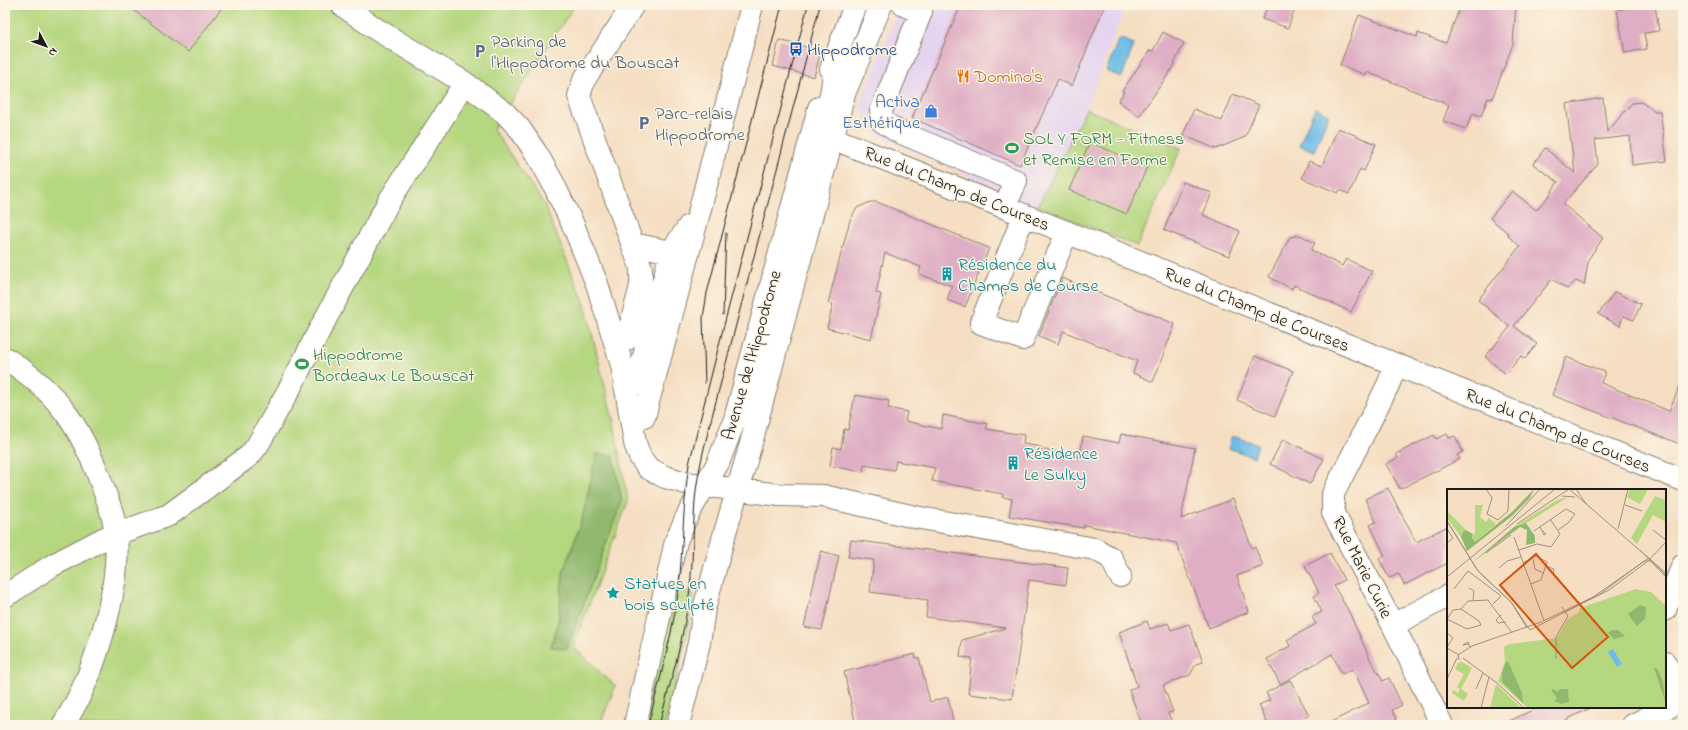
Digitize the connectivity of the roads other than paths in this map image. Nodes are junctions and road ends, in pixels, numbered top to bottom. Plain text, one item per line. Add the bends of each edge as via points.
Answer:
1 (342, 5) edge
2 (633, 5) edge
3 (752, 5) edge
4 (855, 5) edge
5 (881, 5) edge
6 (904, 5) edge
7 (836, 56) junction
8 (465, 83) junction
9 (832, 138) junction
10 (804, 158) junction
11 (700, 209) junction
12 (1014, 211) junction
13 (1067, 232) junction
14 (632, 244) junction
15 (671, 252) junction
16 (616, 342) junction
17 (5, 358) edge
18 (1396, 365) junction
19 (626, 386) junction
20 (632, 420) junction
21 (1683, 480) edge
22 (705, 485) junction
23 (738, 489) junction
24 (116, 534) junction
25 (1683, 565) edge
26 (1120, 576) dead end
27 (5, 596) edge
28 (1447, 597) edge
29 (1666, 608) edge
30 (1393, 625) junction
31 (1666, 665) edge
32 (1665, 708) edge
33 (1666, 708) edge
34 (63, 725) edge
35 (635, 725) edge
36 (678, 725) edge
37 (1442, 725) edge
38 (1633, 725) edge

1 - 8 street via 376,29
2 - 14 street via 584,80 579,96
3 - 11 street
4 - 7 street, Avenue de l'Hippodrome
5 - 9 street, Avenue de l'Hippodrome via 844,94
6 - 12 street via 921,12 881,111 882,121 896,131 1016,181
7 - 9 street via 824,128 826,134
7 - 10 street, Avenue de l'Hippodrome
8 - 16 street via 510,117 538,156 574,228 597,284
8 - 24 street via 388,201 257,446 249,456 169,515
9 - 10 street via 822,142
9 - 12 street, Rue du Champ de Courses
9 - 23 street, Avenue de l'Hippodrome
10 - 22 street, Avenue de l'Hippodrome via 743,395 727,442
11 - 15 street
11 - 20 street via 644,417
12 - 13 street, Rue du Champ de Courses
12 - 13 street via 982,323 1023,339
13 - 18 street, Rue du Champ de Courses
14 - 15 street
14 - 16 street via 641,268 641,286 627,339
15 - 19 street via 637,383
16 - 19 street
17 - 24 street via 48,391 68,414 94,463
18 - 21 street, Rue du Champ de Courses
18 - 30 street, Rue Marie Curie via 1333,494 1333,513
19 - 20 street
20 - 22 street via 640,457 648,468 666,477
22 - 23 street
22 - 35 street, Avenue de l'Hippodrome via 676,541
23 - 26 street via 780,495 823,496 914,517 1095,548 1111,558
23 - 36 street, Avenue de l'Hippodrome via 704,609 699,643
24 - 27 street via 53,565
24 - 34 street via 114,581 104,628 83,689
25 - 29 street
28 - 30 street
30 - 37 street, Rue Marie Curie
31 - 33 street via 1678,688
32 - 38 street

